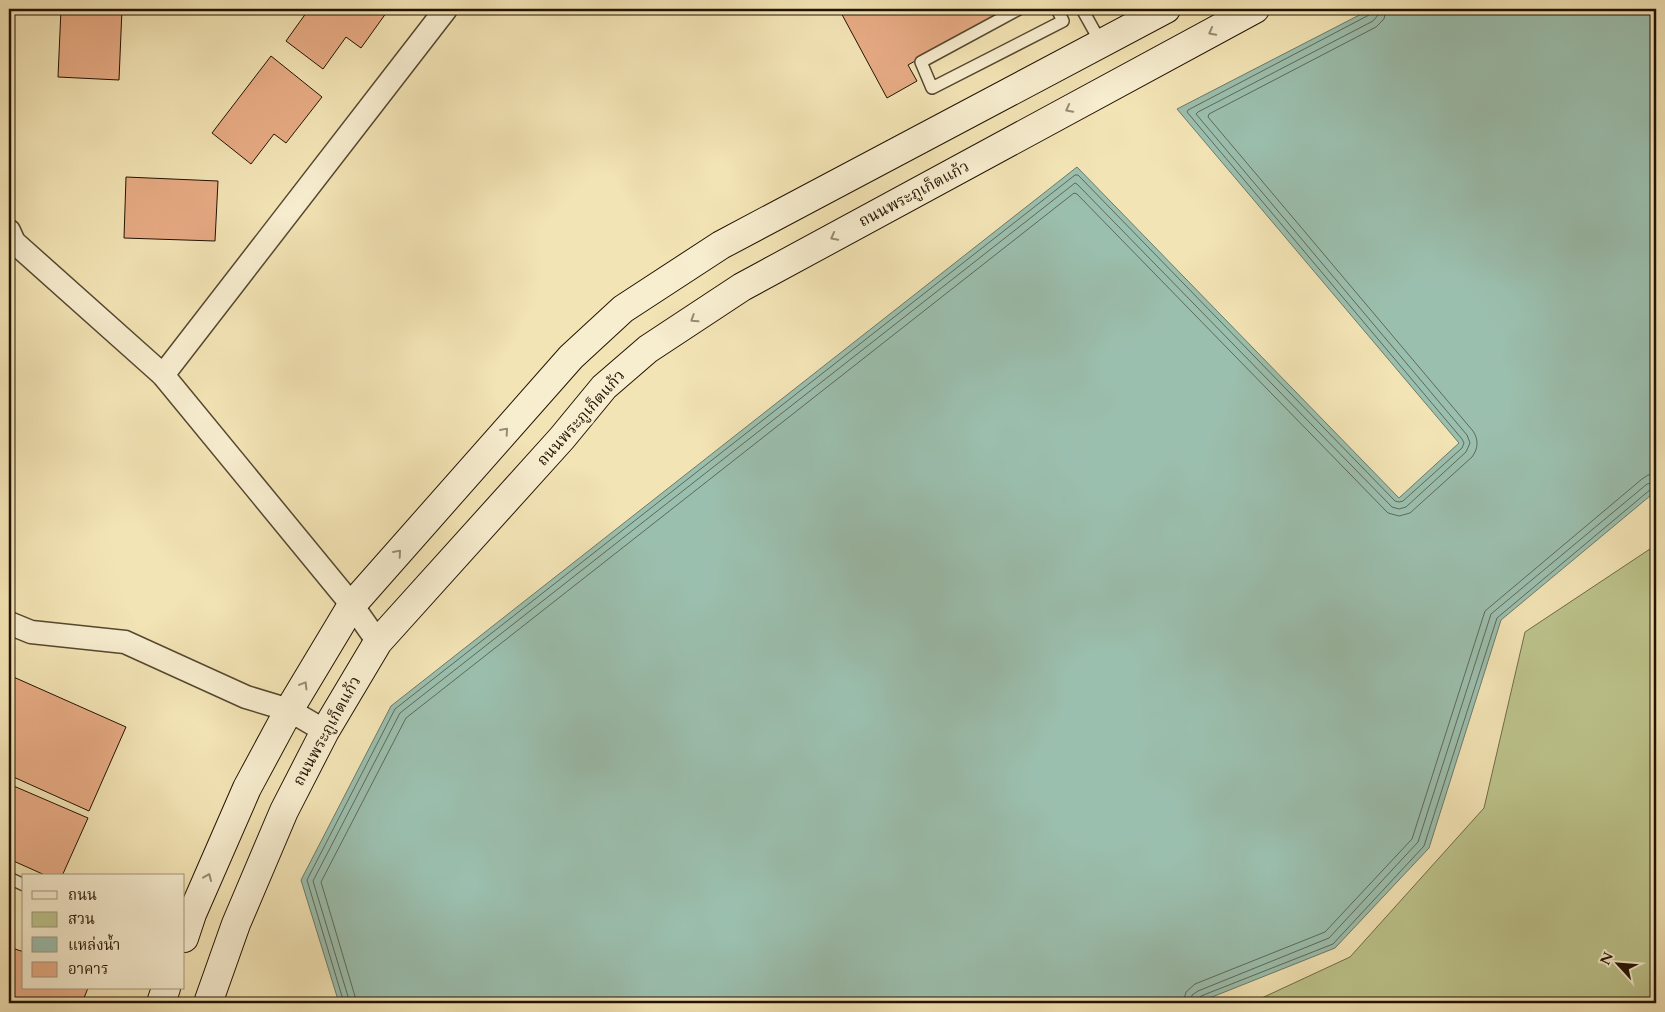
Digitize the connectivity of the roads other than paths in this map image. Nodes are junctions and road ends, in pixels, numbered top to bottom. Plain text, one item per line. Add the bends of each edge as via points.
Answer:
1 (446, 9) edge
2 (1018, 9) edge
3 (1057, 9) edge
4 (1082, 9) edge
5 (1166, 9) edge
6 (1255, 9) edge
7 (1100, 43) junction
8 (10, 239) edge
9 (163, 375) junction
10 (352, 605) junction
11 (9, 623) edge
12 (378, 642) junction
13 (289, 710) junction
14 (325, 731) junction
15 (9, 878) edge
16 (22, 883) edge
17 (185, 935) edge
18 (165, 990) edge
19 (161, 1003) edge
20 (208, 1003) edge

1 - 9 street
2 - 3 lane via 921,62 932,88 1063,21
4 - 7 lane
5 - 7 main road
6 -> 12 main road, ถนนพระภูเก็ตแก้ว via 742,287 648,349 604,387
10 -> 7 main road via 566,363 623,310 721,245
8 - 9 street
9 - 10 street
10 - 12 street
13 -> 10 main road
11 - 13 street via 31,632 125,642 246,697
12 - 14 main road, ถนนพระภูเก็ตแก้ว
13 - 14 street
17 -> 13 main road via 247,788
14 - 20 main road, ถนนพระภูเก็ตแก้ว via 280,819 236,924
15 - 16 lane
18 - 19 main road

